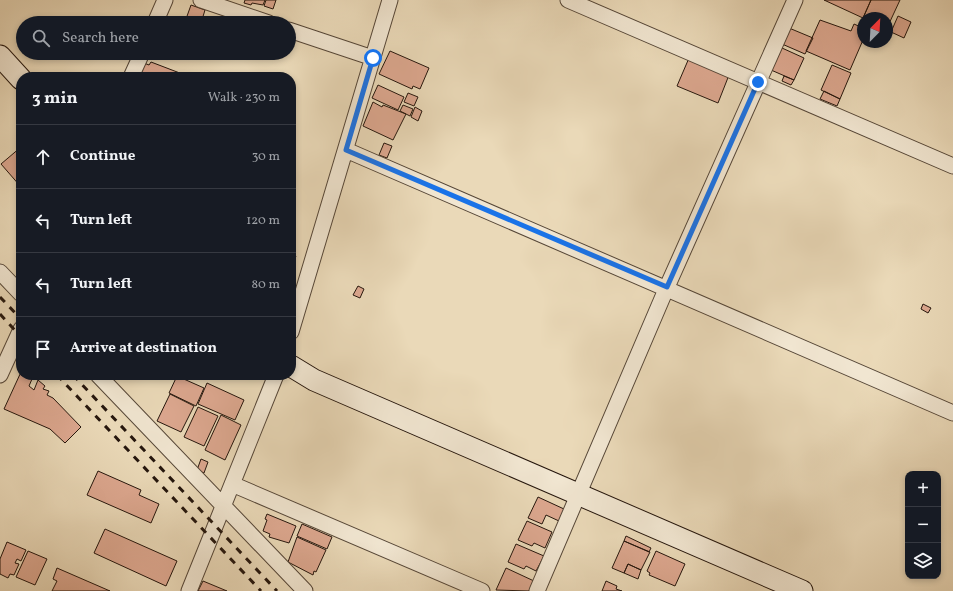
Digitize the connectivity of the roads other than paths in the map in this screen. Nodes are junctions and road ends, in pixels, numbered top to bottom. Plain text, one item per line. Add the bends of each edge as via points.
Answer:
1 (165, 0) edge
2 (201, 0) edge
3 (390, 0) edge
4 (568, 0) edge
5 (795, 0) edge
6 (158, 16) edge
7 (249, 16) edge
8 (296, 32) edge
9 (0, 56) edge
10 (373, 58) junction
11 (139, 60) edge
12 (133, 72) edge
13 (16, 74) edge
14 (758, 82) junction
15 (346, 150) junction
16 (953, 166) edge
17 (0, 272) edge
18 (667, 287) junction
19 (16, 289) edge
20 (296, 315) edge
21 (16, 341) edge
22 (296, 369) edge
23 (0, 375) edge
24 (103, 380) edge
25 (274, 380) edge
26 (953, 413) edge
27 (232, 484) junction
28 (579, 494) junction
29 (223, 506) junction
30 (189, 591) edge
31 (305, 591) edge
32 (482, 591) edge
33 (537, 591) edge
34 (802, 591) edge

1 - 6 street
2 - 7 street
3 - 10 street
4 - 14 street
5 - 14 street
8 - 10 street
9 - 13 street
10 - 15 street
11 - 12 street
14 - 16 street
14 - 18 street
15 - 18 street
15 - 20 street
17 - 19 street
18 - 26 street
18 - 28 street
21 - 23 street
22 - 28 street via 314,380
24 - 29 street
25 - 27 street
27 - 29 street
27 - 32 street
28 - 33 street
28 - 34 street
29 - 30 street
29 - 31 street

